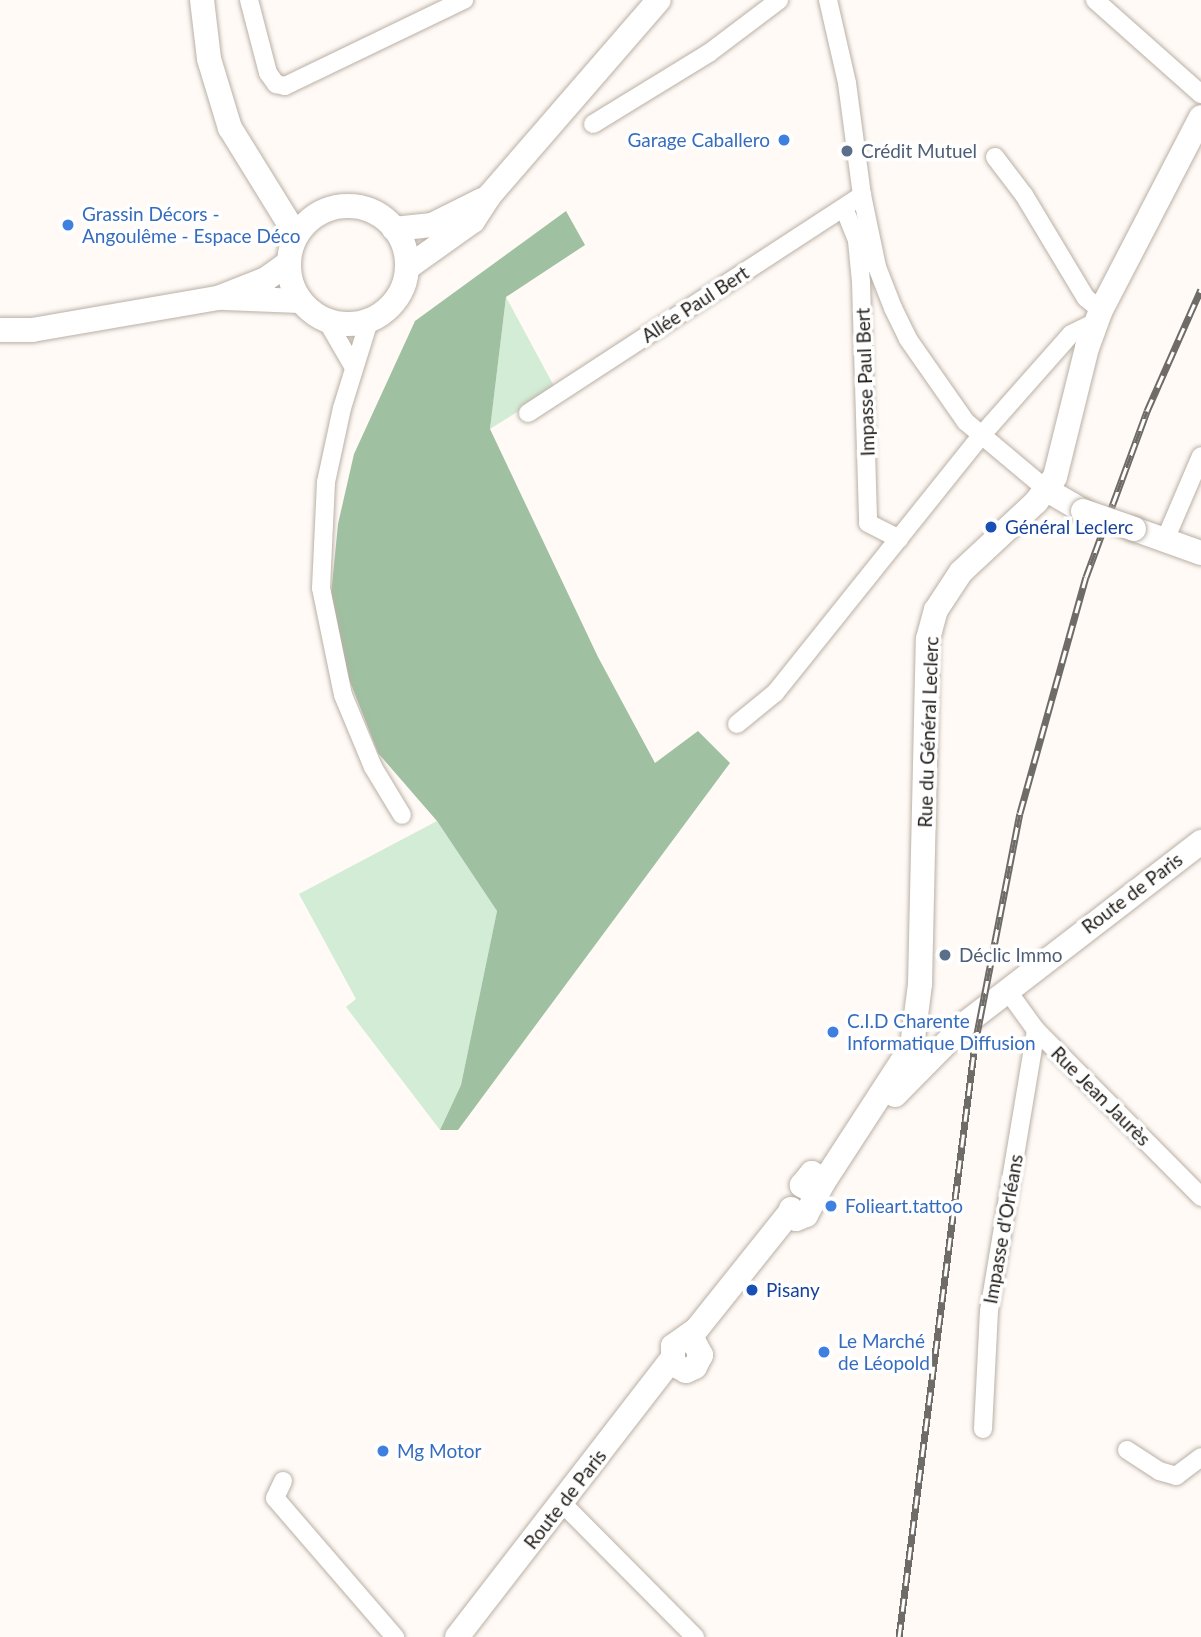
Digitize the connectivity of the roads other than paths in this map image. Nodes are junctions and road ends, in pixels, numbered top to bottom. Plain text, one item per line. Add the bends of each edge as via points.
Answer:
1 (249, 0) edge
2 (464, 0) edge
3 (659, 0) edge
4 (779, 0) edge
5 (828, 0) edge
6 (1095, 0) edge
7 (204, 4) edge
8 (1201, 94) edge
9 (1201, 117) edge
10 (593, 124) dead end
11 (995, 157) dead end
12 (862, 195) junction
13 (489, 196) junction
14 (844, 208) junction
15 (326, 210) junction
16 (394, 229) junction
17 (296, 236) junction
18 (288, 263) junction
19 (407, 268) junction
20 (218, 298) junction
21 (300, 302) junction
22 (1098, 316) junction
23 (327, 321) junction
24 (369, 321) junction
25 (32, 330) junction
26 (0, 331) edge
27 (0, 343) edge
28 (353, 366) junction
29 (528, 413) dead end
30 (983, 440) junction
31 (1201, 456) edge
32 (1047, 490) junction
33 (899, 539) junction
34 (1165, 540) junction
35 (1201, 553) edge
36 (737, 723) dead end
37 (402, 815) dead end
38 (1201, 842) edge
39 (1007, 990) junction
40 (966, 1023) junction
41 (1036, 1030) junction
42 (912, 1046) junction
43 (843, 1155) junction
44 (805, 1197) junction
45 (1201, 1197) edge
46 (983, 1429) dead end
47 (1127, 1450) dead end
48 (1201, 1457) edge
49 (283, 1481) dead end
50 (565, 1507) junction
51 (395, 1637) edge
52 (457, 1637) edge
53 (471, 1637) edge
54 (695, 1637) edge

1 - 2 street via 268,73 276,84 285,86
3 - 13 main road
4 - 10 street via 709,53
5 - 12 street via 848,83
6 - 8 street
7 - 15 main road via 233,94 263,160 298,201
7 - 17 main road via 209,59 230,128
9 - 22 main road, Rue du Général Leclerc
11 - 22 street via 1024,195
12 - 14 street, Allée Paul Bert
12 - 30 street via 877,267 893,308 934,379
13 - 16 main road via 432,225
13 - 19 main road via 455,238
14 - 29 street, Allée Paul Bert
14 - 33 street, Impasse Paul Bert via 857,241 861,282 868,523
15 - 16 main road via 363,208
15 - 17 main road
16 - 19 main road
17 - 18 main road
18 - 20 main road via 266,279
18 - 21 main road
19 - 24 main road via 396,300
20 - 21 main road
20 - 25 main road
21 - 23 main road
22 - 30 street via 1071,334
22 - 32 main road, Rue du Général Leclerc via 1060,464
23 - 24 main road
23 - 28 street
24 - 28 street
25 - 26 main road
25 - 27 main road
28 - 37 street via 326,482 321,588 343,695 373,767
30 - 32 street
30 - 33 street
31 - 34 street
32 - 34 main road, bridge via 1083,511
32 - 42 main road, Rue du Général Leclerc via 947,590 929,639 919,984
33 - 36 street via 775,693
34 - 35 main road
38 - 39 main road, Route de Paris
39 - 40 main road, Route de Paris
39 - 41 street, Rue Jean Jaurès
40 - 42 main road, Route de Paris
40 - 43 main road, Route de Paris
41 - 45 street, Rue Jean Jaurès
41 - 46 street, Impasse d'Orléans via 989,1311
42 - 43 main road, Route de Paris
42 - 44 main road, Route de Paris
43 - 44 main road, Route de Paris
44 - 50 main road, Route de Paris via 705,1337 685,1355
47 - 48 street via 1159,1471 1176,1476
49 - 51 street via 275,1498
50 - 52 main road, Route de Paris
50 - 53 main road, Route de Paris
50 - 54 street

